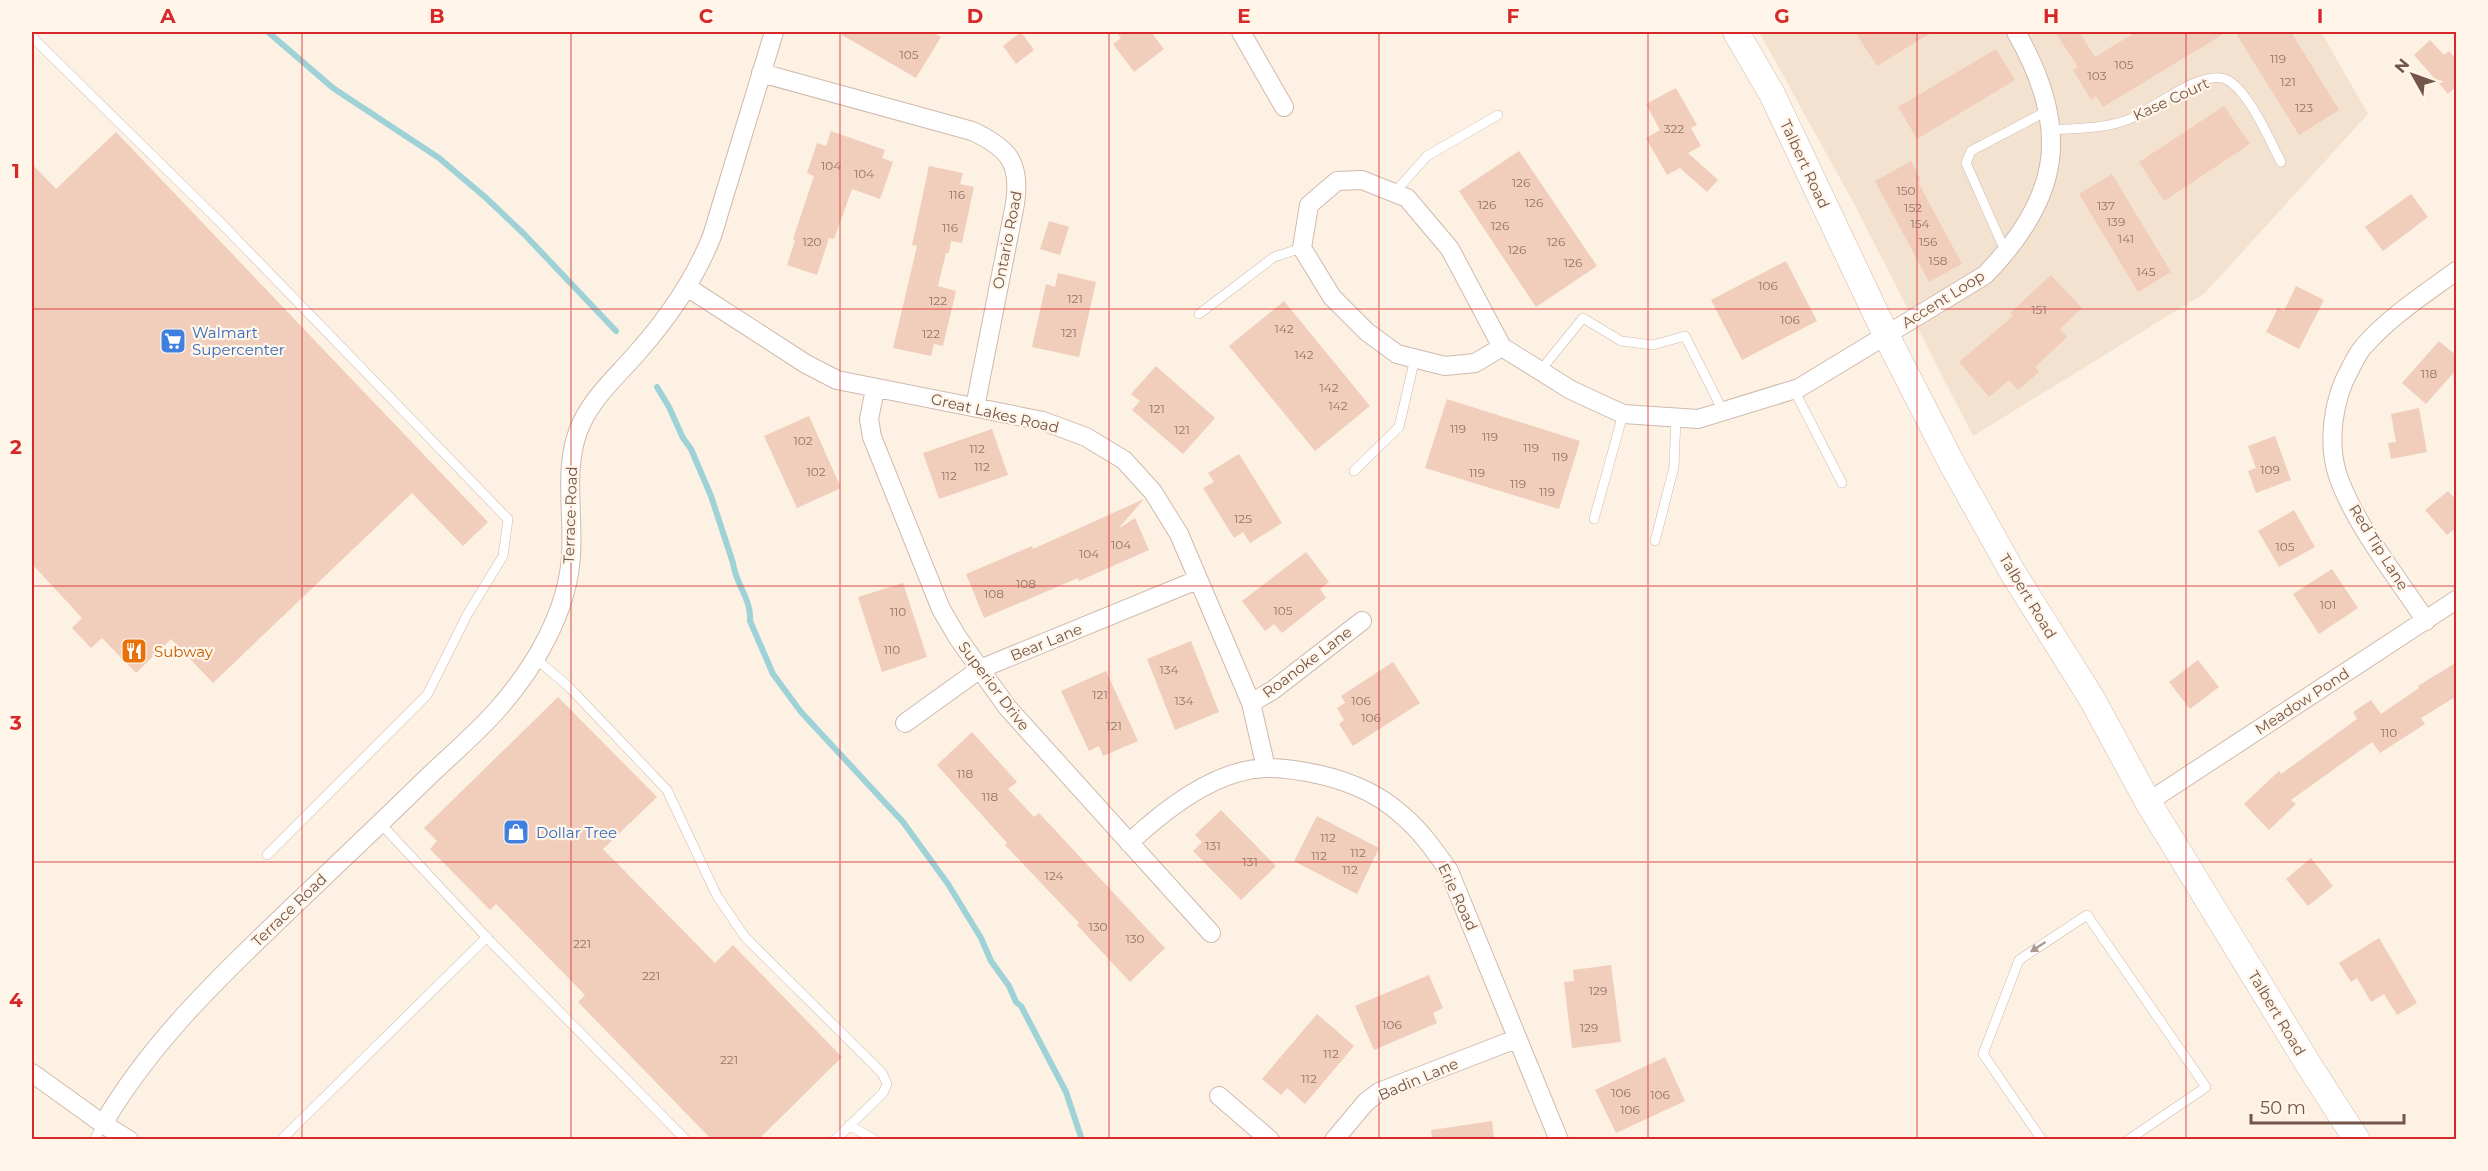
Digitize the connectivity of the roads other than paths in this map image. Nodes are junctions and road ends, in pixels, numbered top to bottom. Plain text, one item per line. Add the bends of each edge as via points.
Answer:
1 (774, 32) edge
2 (1241, 32) edge
3 (1736, 32) edge
4 (2016, 32) edge
5 (32, 37) edge
6 (761, 73) junction
7 (1284, 107) dead end
8 (2049, 110) junction
9 (1498, 115) dead end
10 (2052, 130) junction
11 (2282, 162) dead end
12 (1395, 192) junction
13 (1302, 248) junction
14 (2006, 253) junction
15 (2457, 271) edge
16 (687, 287) junction
17 (1199, 314) dead end
18 (1886, 335) junction
19 (1502, 347) junction
20 (1415, 358) junction
21 (1540, 371) junction
22 (875, 389) junction
23 (1794, 390) junction
24 (975, 407) junction
25 (1723, 411) junction
26 (1623, 414) junction
27 (1676, 417) junction
28 (1354, 471) dead end
29 (1842, 483) dead end
30 (1594, 519) dead end
31 (1655, 541) dead end
32 (1197, 580) junction
33 (2457, 600) edge
34 (1362, 621) dead end
35 (2426, 621) junction
36 (536, 659) junction
37 (980, 669) junction
38 (1251, 703) junction
39 (905, 723) dead end
40 (1266, 768) junction
41 (2148, 802) junction
42 (380, 824) junction
43 (1129, 843) junction
44 (267, 855) dead end
45 (1210, 933) dead end
46 (487, 937) junction
47 (1516, 1039) junction
48 (32, 1073) edge
49 (1220, 1096) dead end
50 (849, 1125) junction
51 (98, 1132) edge
52 (129, 1140) edge
53 (280, 1140) edge
54 (686, 1140) edge
55 (835, 1140) edge
56 (875, 1140) edge
57 (1270, 1140) edge
58 (1334, 1140) edge
59 (1559, 1140) edge
60 (2042, 1140) edge
61 (2128, 1140) edge
62 (2356, 1140) edge

1 - 6 street, Terrace Road
2 - 7 street
3 - 18 street, Talbert Road via 1772,94
4 - 8 street, Accent Loop via 2034,65
5 - 44 lane via 221,223 508,519 503,556 467,615 427,696
6 - 16 street, Terrace Road via 712,236
6 - 24 street, Ontario Road via 972,131 996,142 1011,160 1018,183 1015,204
8 - 10 street, Accent Loop
8 - 14 lane via 1971,151 1966,163
9 - 12 lane via 1427,156
10 - 11 lane, Kase Court via 2113,124 2133,118 2208,78 2224,78 2244,94
10 - 14 street, Accent Loop via 2040,202
12 - 13 street via 1362,180 1337,181 1309,205
12 - 19 street via 1407,198 1450,249
13 - 17 lane via 1274,257
13 - 20 street via 1332,297 1397,354
14 - 18 street, Accent Loop via 1984,275
15 - 35 street, Red Tip Lane via 2391,319 2362,347 2342,383 2332,430 2338,474 2356,514
16 - 22 street, Great Lakes Road via 806,364 837,380
16 - 36 street, Terrace Road via 639,351 599,395 581,423 571,463 571,556 563,600
18 - 23 street, Accent Loop
18 - 41 street, Talbert Road via 2013,573 2092,699
19 - 20 street via 1475,363 1445,366
19 - 21 street
20 - 28 lane via 1399,427
21 - 25 lane via 1583,318 1621,341 1653,345 1685,336
21 - 26 street
22 - 24 street, Great Lakes Road
22 - 37 street, Superior Drive via 869,418 872,437 941,609
23 - 25 street, Accent Loop
23 - 29 lane
24 - 32 street, Great Lakes Road via 1044,422 1086,437 1124,460 1153,492 1179,534
25 - 27 street, Accent Loop via 1698,419
26 - 27 street, Accent Loop
26 - 30 lane
27 - 31 lane via 1674,467
32 - 37 street, Bear Lane
32 - 38 street, Great Lakes Road
33 - 35 street, Meadow Pond
34 - 38 street, Roanoke Lane
35 - 41 street, Meadow Pond
36 - 42 street, Terrace Road via 498,709
36 - 50 lane via 568,686 667,790 717,896 745,937 882,1073 887,1084 883,1093
37 - 39 street, Bear Lane
37 - 43 street, Superior Drive via 1007,707
38 - 40 street, Great Lakes Road
40 - 43 street, Erie Road via 1223,779 1193,793 1158,816
40 - 47 street, Erie Road via 1337,779 1370,791 1424,837 1449,871
41 - 62 street, Talbert Road
42 - 46 lane
42 - 51 street, Terrace Road via 175,1023 121,1094
43 - 45 street, Superior Drive
46 - 53 lane
46 - 54 lane
47 - 58 street, Badin Lane via 1379,1092
47 - 59 street, Erie Road
48 - 51 street
49 - 57 street
50 - 55 lane
50 - 56 lane
51 - 52 street
61 -> 60 lane via 2206,1088 2087,915 2019,960 1983,1054

